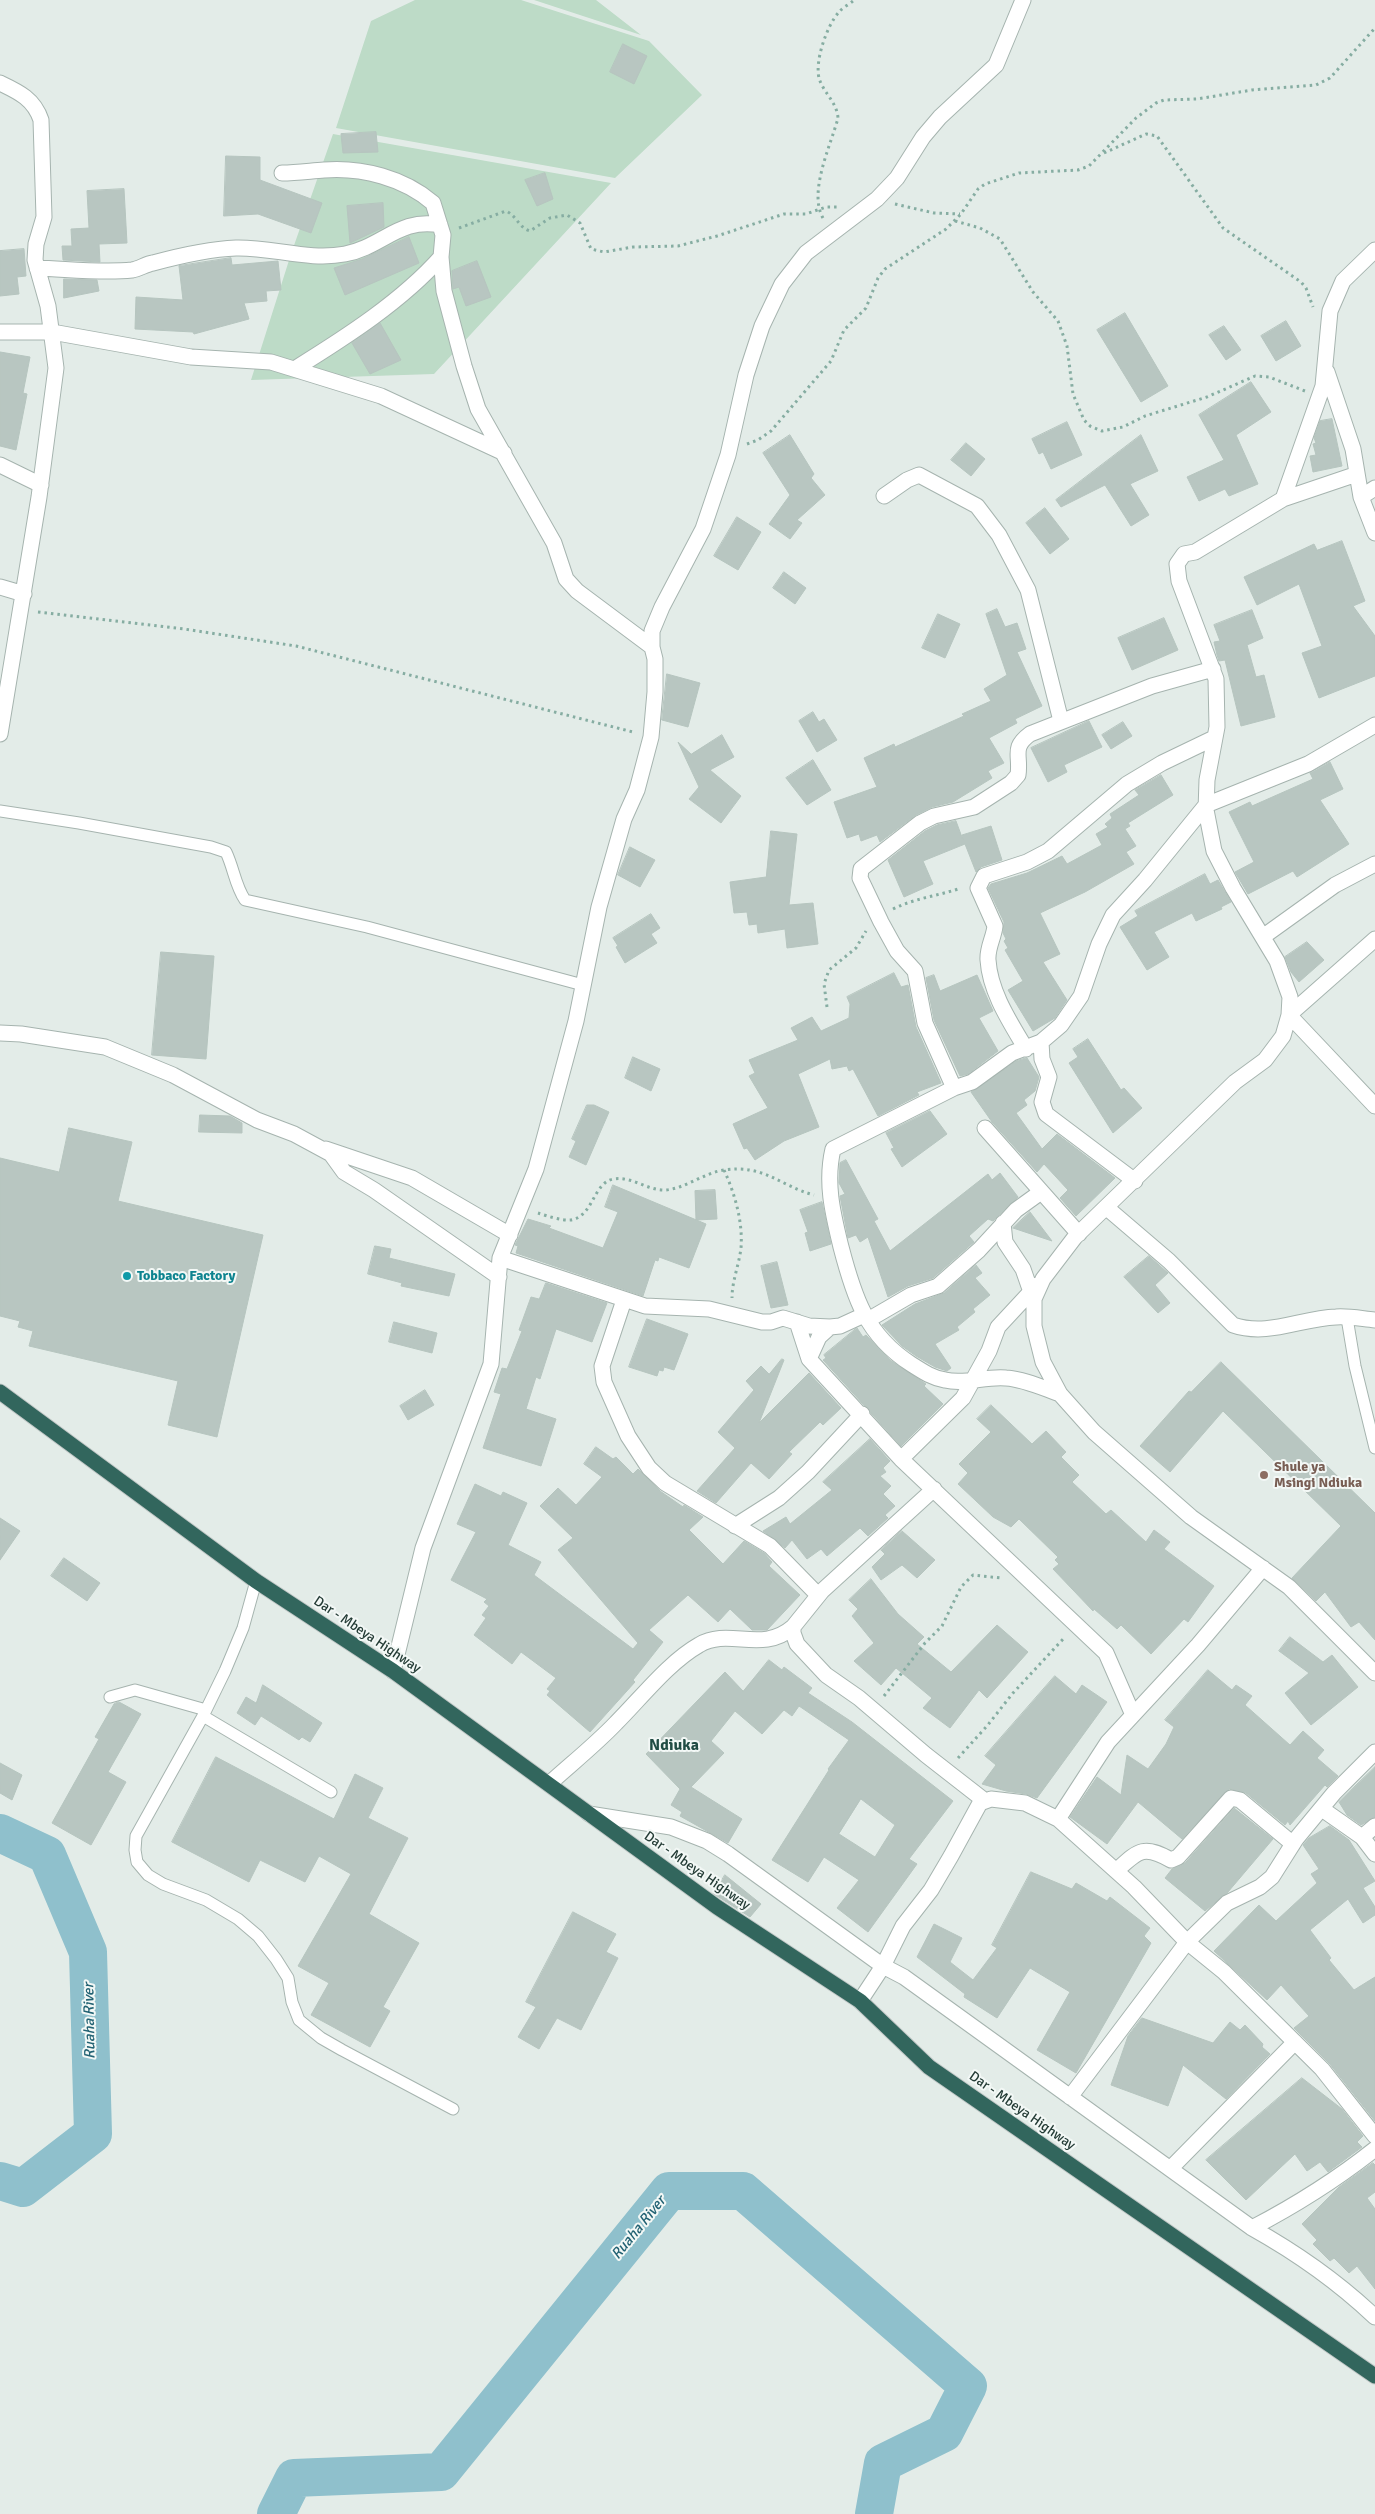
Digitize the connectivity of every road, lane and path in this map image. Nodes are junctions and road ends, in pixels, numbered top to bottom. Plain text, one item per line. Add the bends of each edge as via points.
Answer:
1 (854, 0) edge
2 (1023, 0) edge
3 (1375, 28) edge
4 (0, 83) edge
5 (1102, 154) junction
6 (282, 173) dead end
7 (866, 207) junction
8 (818, 210) junction
9 (961, 214) junction
10 (955, 221) junction
11 (442, 230) junction
12 (832, 233) junction
13 (1375, 250) edge
14 (441, 256) junction
15 (37, 268) junction
16 (1313, 310) dead end
17 (0, 332) edge
18 (52, 332) junction
19 (296, 368) junction
20 (1326, 368) junction
21 (1320, 397) junction
22 (730, 447) junction
23 (504, 453) junction
24 (0, 465) edge
25 (1357, 474) junction
26 (41, 485) junction
27 (1375, 488) edge
28 (884, 496) dead end
29 (1361, 497) junction
30 (1283, 499) junction
31 (1375, 532) edge
32 (0, 587) edge
33 (24, 594) junction
34 (22, 610) junction
35 (652, 647) junction
36 (1212, 669) junction
37 (1061, 721) junction
38 (1375, 725) edge
39 (0, 734) edge
40 (651, 737) junction
41 (1214, 738) junction
42 (1206, 805) junction
43 (0, 811) edge
44 (1375, 864) edge
45 (980, 880) junction
46 (878, 917) junction
47 (1264, 936) junction
48 (1375, 939) edge
49 (583, 985) junction
50 (826, 1006) dead end
51 (1289, 1016) junction
52 (0, 1033) edge
53 (1041, 1042) junction
54 (1026, 1049) junction
55 (954, 1088) junction
56 (1375, 1106) edge
57 (986, 1128) dead end
58 (322, 1148) junction
59 (724, 1170) junction
60 (1135, 1181) junction
61 (1041, 1192) junction
62 (830, 1200) junction
63 (520, 1208) junction
64 (1107, 1208) junction
65 (1003, 1223) junction
66 (1079, 1234) junction
67 (510, 1235) junction
68 (500, 1258) junction
69 (499, 1277) junction
70 (1043, 1279) junction
71 (1031, 1292) junction
72 (624, 1300) junction
73 (732, 1314) junction
74 (866, 1318) junction
75 (1347, 1318) junction
76 (1375, 1320) edge
77 (797, 1322) junction
78 (830, 1327) junction
79 (809, 1359) junction
80 (973, 1380) junction
81 (0, 1392) edge
82 (1060, 1394) junction
83 (862, 1414) junction
84 (1375, 1448) edge
85 (901, 1459) junction
86 (934, 1489) junction
87 (735, 1526) junction
88 (1263, 1568) junction
89 (1030, 1580) junction
90 (256, 1581) junction
91 (818, 1595) junction
92 (1078, 1624) junction
93 (793, 1627) junction
94 (393, 1671) junction
95 (1375, 1672) edge
96 (110, 1697) dead end
97 (872, 1710) junction
98 (204, 1713) junction
99 (1133, 1715) junction
100 (1375, 1752) edge
101 (946, 1771) junction
102 (549, 1784) junction
103 (331, 1792) dead end
104 (985, 1801) junction
105 (1322, 1809) junction
106 (589, 1814) junction
107 (1058, 1819) junction
108 (1375, 1826) edge
109 (1362, 1837) junction
110 (1293, 1844) junction
111 (1375, 1854) edge
112 (1116, 1871) junction
113 (1187, 1942) junction
114 (883, 1966) junction
115 (860, 2001) junction
116 (1296, 2042) junction
117 (1070, 2097) junction
118 (453, 2109) dead end
119 (1375, 2136) edge
120 (1375, 2149) edge
121 (1170, 2169) junction
122 (1252, 2228) junction
123 (1375, 2317) edge
124 (1375, 2376) edge

1 - 8 path via 839,12 832,23 818,63 817,74 838,118 820,179
2 - 7 street via 996,65 940,117 896,178
3 - 5 path via 1330,78 1316,85 1164,100 1136,118
4 - 15 street via 19,91 41,120 45,196 44,217 36,244
5 - 9 path via 1089,166 1078,170 1019,173 985,184
5 - 16 path via 1146,134 1157,136 1223,228 1301,282
6 - 11 street via 326,170 382,175 402,183 433,203
7 - 9 path via 896,204 934,213
7 - 12 street
8 - 11 path via 806,214 784,214 678,246 633,247 604,252 591,249 580,223 567,215 550,218 530,231 523,229 506,211
8 - 12 path
9 - 10 path
10 - 21 path via 980,228 1000,239 1033,292 1058,321 1067,346 1073,394 1090,426 1102,431 1123,427 1255,376 1269,377
10 - 22 path via 885,269 866,308 844,330 831,361 771,431 758,440
11 - 14 street
11 - 15 street via 420,223 397,229 369,247 345,254 302,255 232,248 151,263 134,270
12 - 22 street via 806,253 782,284 762,326 752,357
13 - 20 street via 1343,281 1330,311
14 - 19 street via 389,305
14 - 23 street via 444,291 464,366 478,409
15 - 18 street
17 - 18 street
18 - 19 street via 191,358 271,362
18 - 26 street via 56,368
19 - 23 street via 381,396
20 - 21 street
20 - 25 street via 1353,449
21 - 30 street
22 - 35 street via 703,529 652,631
23 - 35 street via 554,543 566,578 577,591
24 - 26 street
25 - 29 street
25 - 30 street
26 - 33 street
27 - 29 street
28 - 37 street via 919,475 966,498 992,523 1028,590
29 - 31 street
30 - 36 street via 1195,552 1184,554 1177,564 1179,581
32 - 33 street
33 - 34 street
34 - 39 street
34 - 40 path via 296,646
35 - 40 street via 656,659
36 - 37 street via 1152,686
36 - 41 street via 1217,697
37 - 46 street via 1020,741 1017,749 1018,775 1011,783 974,807 934,816 920,823 861,869 860,878
38 - 42 street via 1308,764
40 - 49 street via 599,907
41 - 42 street
41 - 45 street via 1127,784 1048,851
42 - 47 street via 1214,851
42 - 53 street via 1113,915 1081,996 1061,1025
43 - 49 lane via 211,847 226,852 234,868 237,888 245,900 367,927
44 - 47 street via 1335,885
45 - 46 path via 938,896 908,902
45 - 54 street via 980,897 995,926 988,960 991,973 1001,1007
46 - 50 path via 856,948 829,970 824,984
46 - 55 street via 898,951 915,971 925,1023
47 - 51 street via 1277,960 1290,997
48 - 51 street
49 - 63 street via 536,1170
51 - 56 street
51 - 60 street via 1283,1036 1265,1060 1235,1082
52 - 58 street via 105,1047 173,1075 257,1120
53 - 54 street
53 - 60 street via 1042,1059 1049,1077 1042,1102 1046,1114
54 - 55 street via 1012,1053 972,1082
55 - 62 street via 833,1149
57 - 61 street
58 - 67 street via 412,1178
58 - 69 street via 331,1154 344,1172
59 - 62 path via 748,1169 768,1173 801,1192
59 - 63 path via 665,1190 627,1179 608,1181 582,1215 570,1220
59 - 73 path via 733,1188 741,1231 741,1250 733,1279
60 - 64 street
61 - 65 street
61 - 66 street
62 - 74 street via 853,1288
63 - 67 street
64 - 66 street
64 - 75 street via 1169,1261 1233,1324 1245,1329 1266,1329 1337,1316
65 - 71 street via 1005,1242 1023,1269
65 - 74 street via 979,1250 938,1286 911,1295
66 - 70 street
67 - 68 street
68 - 69 street
68 - 72 street
69 - 94 street via 491,1364 423,1548
70 - 71 street
70 - 82 street via 1034,1299 1034,1326 1043,1362
71 - 80 street via 998,1327
72 - 73 street via 651,1307 690,1307
72 - 87 street via 602,1366 610,1400 649,1468 665,1483
73 - 77 street via 762,1322 783,1318
74 - 78 street
74 - 80 street via 894,1353 927,1374 945,1381
75 - 76 street
75 - 84 lane
77 - 78 street via 819,1328
77 - 79 street
78 - 79 street via 819,1337
79 - 83 street
80 - 82 street via 1006,1378
80 - 85 street via 963,1398
81 - 90 highway, Dar - Mbeya Highway
82 - 88 street via 1135,1470
83 - 85 street
83 - 87 street via 780,1498
85 - 86 street
86 - 89 street
86 - 91 street
87 - 91 street via 770,1546
88 - 95 street via 1288,1587
88 - 99 street
89 - 92 street
89 - 97 path via 973,1576 961,1587 942,1626
90 - 94 highway, Dar - Mbeya Highway
90 - 98 lane via 244,1628
91 - 93 street
92 - 99 street via 1106,1653
92 - 101 path via 1013,1692
93 - 97 street via 797,1644 826,1675
93 - 102 street via 772,1639 721,1639 699,1644
94 - 102 highway, Dar - Mbeya Highway
96 - 98 lane via 135,1690
97 - 101 street
98 - 103 lane
98 - 118 lane via 136,1836 137,1862 148,1875 206,1900 238,1919 258,1936 288,1978 299,2020 321,2038
99 - 107 street via 1108,1742
100 - 105 street
101 - 104 street
102 - 106 highway, Dar - Mbeya Highway
104 - 107 street via 1004,1799 1025,1803
104 - 114 street via 974,1812 931,1890 904,1926
105 - 109 street
105 - 110 street
106 - 114 street via 671,1827 707,1841
106 - 115 highway, Dar - Mbeya Highway via 717,1907
107 - 112 street
108 - 109 street
109 - 111 street
110 - 112 street via 1240,1800 1231,1798 1178,1857 1170,1860 1142,1850
110 - 113 street via 1272,1877 1227,1904
112 - 113 street
113 - 116 street via 1224,1972
113 - 117 street
114 - 115 street
114 - 117 street via 904,1977
115 - 124 highway, Dar - Mbeya Highway via 930,2067
116 - 119 street via 1322,2069
116 - 121 street
117 - 121 street
120 - 122 street via 1340,2177
121 - 122 street
122 - 123 street via 1312,2267

